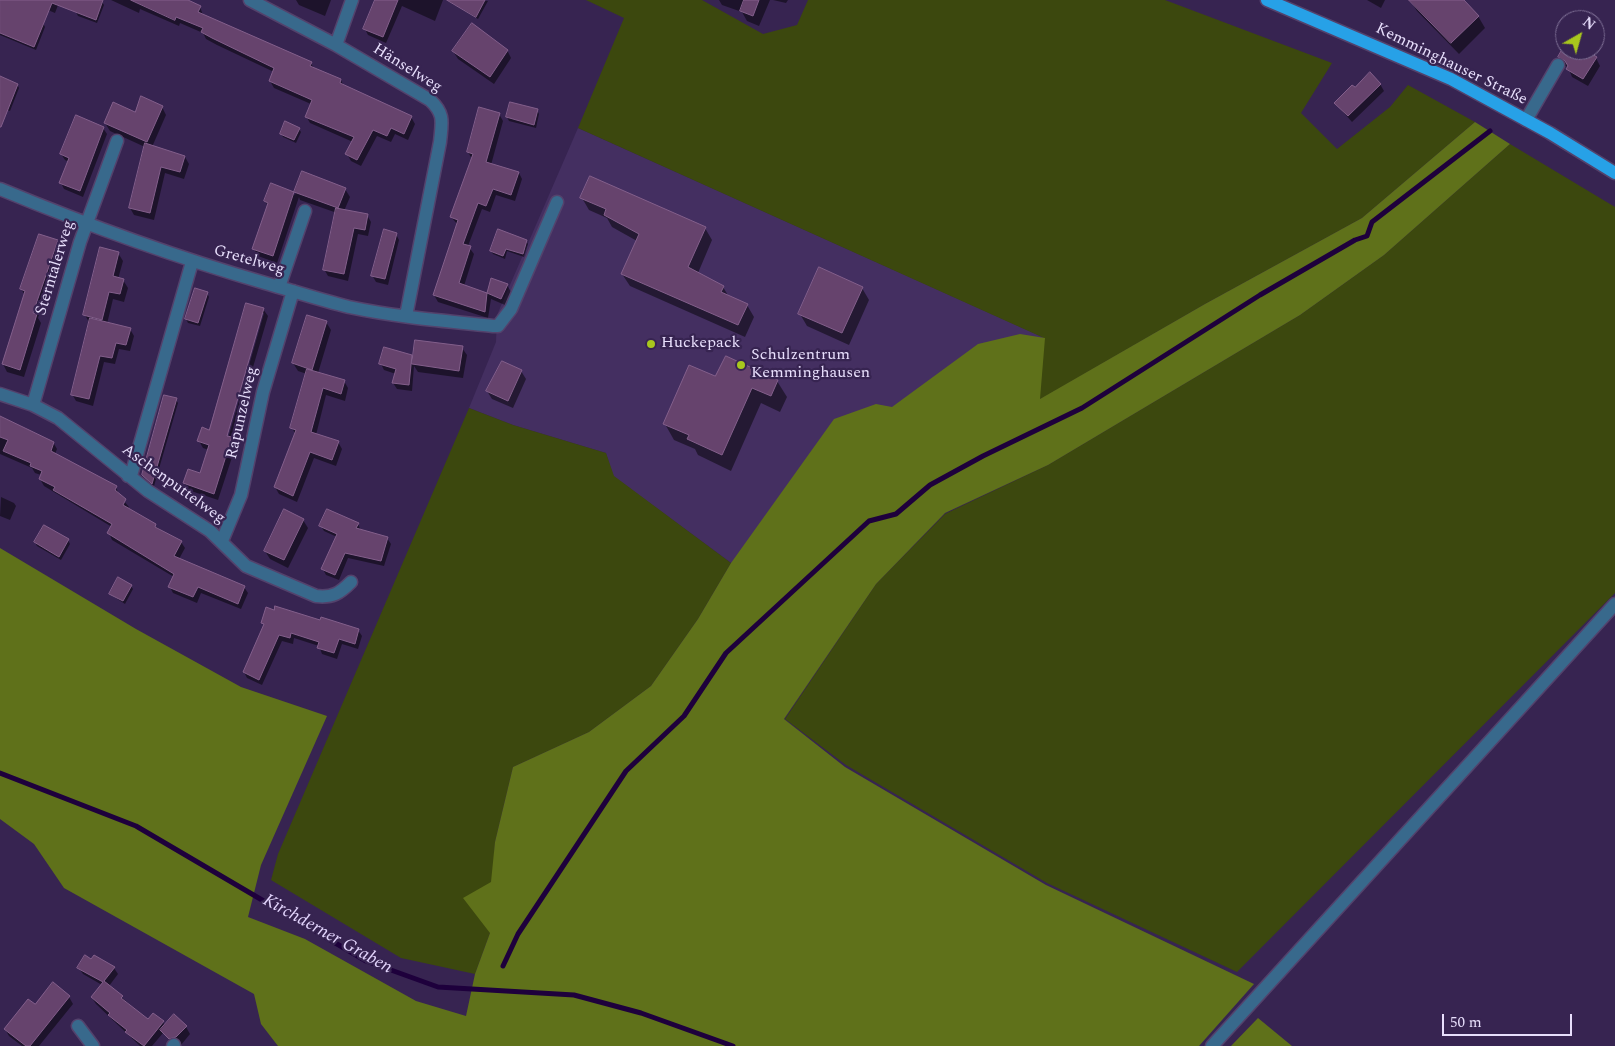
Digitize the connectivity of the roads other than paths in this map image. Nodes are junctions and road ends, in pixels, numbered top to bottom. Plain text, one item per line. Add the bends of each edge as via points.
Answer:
1 (250, 0) edge
2 (352, 0) edge
3 (1267, 0) edge
4 (336, 45) junction
5 (1558, 66) dead end
6 (1526, 120) junction
7 (117, 141) dead end
8 (1615, 173) edge
9 (0, 190) edge
10 (557, 202) dead end
11 (305, 210) dead end
12 (86, 224) junction
13 (192, 262) junction
14 (280, 287) junction
15 (294, 291) junction
16 (406, 316) junction
17 (0, 394) edge
18 (33, 405) junction
19 (128, 476) junction
20 (222, 541) junction
21 (351, 582) dead end
22 (1615, 604) edge
23 (78, 1026) dead end
24 (93, 1046) edge
25 (1212, 1046) edge

1 - 4 street, Hänselweg
2 - 4 street
3 - 6 main road, Kemminghauser Straße via 1451,79
4 - 16 street, Hänselweg via 430,100 439,108 442,117
5 - 6 street
6 - 8 main road, Kemminghauser Straße
7 - 12 street, Sterntalerweg
9 - 12 street, Gretelweg
10 - 16 street, Gretelweg via 511,309 498,326
11 - 14 street
12 - 13 street, Gretelweg
12 - 18 street, Sterntalerweg
13 - 14 street, Gretelweg
13 - 19 street via 132,472
14 - 15 street, Gretelweg
15 - 16 street, Gretelweg via 349,307
15 - 20 street, Rapunzelweg via 262,392 241,495
17 - 18 street, Aschenputtelweg
18 - 19 street, Aschenputtelweg via 58,418
19 - 20 street, Aschenputtelweg
20 - 21 street, Aschenputtelweg via 246,566 316,596 328,598 340,593
22 - 25 street
23 - 24 street

